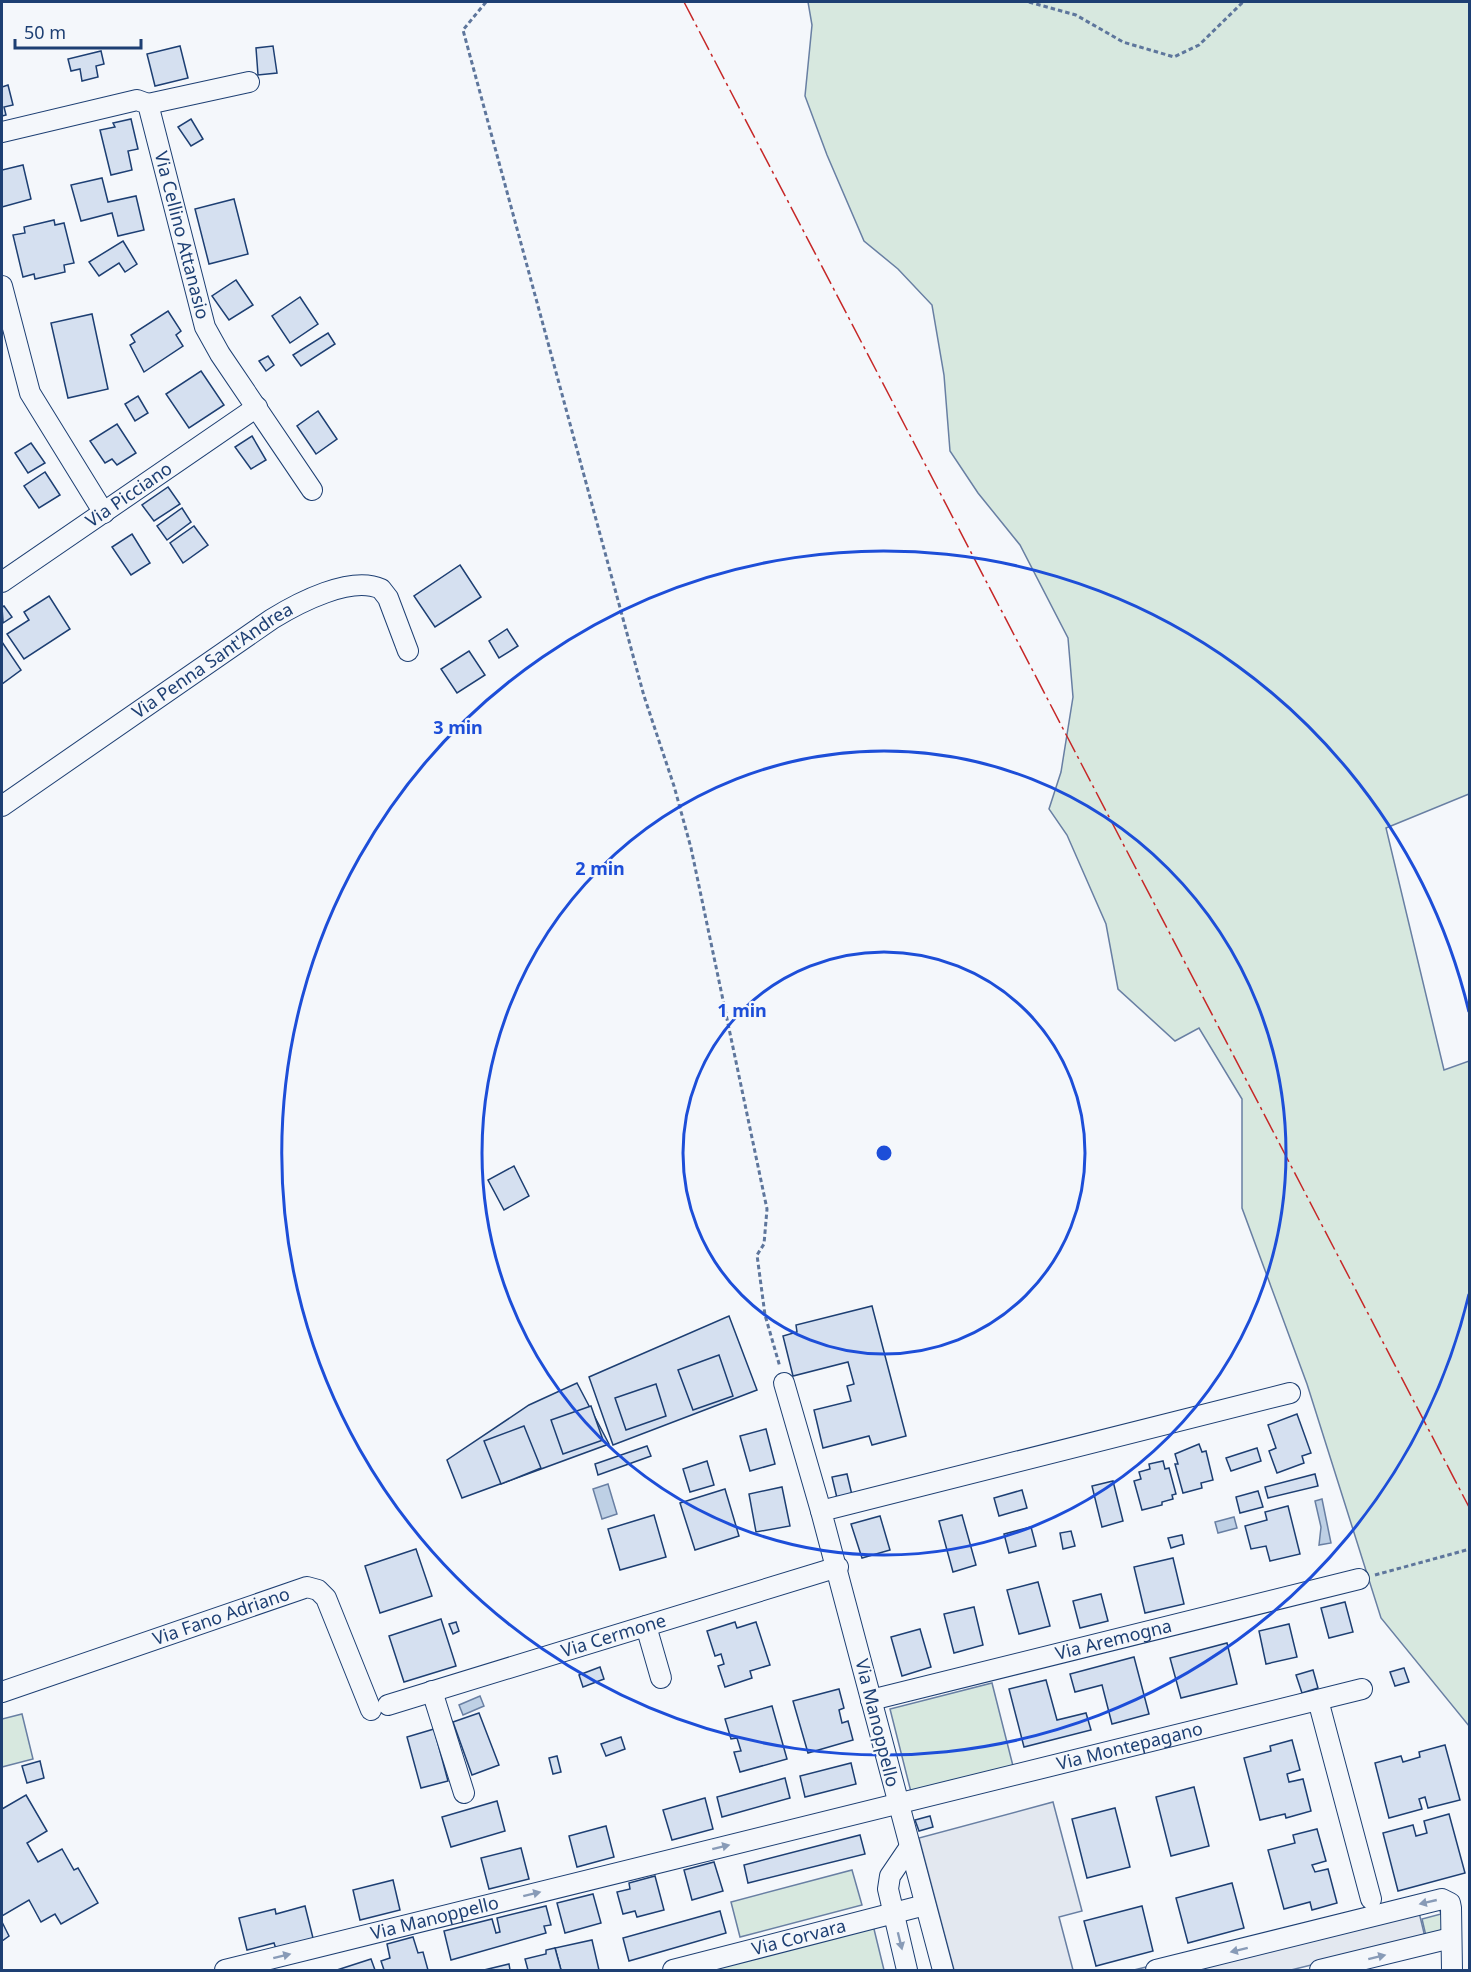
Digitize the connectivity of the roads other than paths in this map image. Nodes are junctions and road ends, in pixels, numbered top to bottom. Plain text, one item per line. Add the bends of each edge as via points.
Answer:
1 (249, 82) dead end
2 (148, 104) junction
3 (2, 132) edge
4 (2, 286) edge
5 (257, 407) junction
6 (312, 490) dead end
7 (104, 513) junction
8 (2, 582) edge
9 (408, 651) dead end
10 (2, 806) edge
11 (784, 1383) road end
12 (1290, 1393) dead end
13 (821, 1511) junction
14 (838, 1567) junction
15 (1359, 1579) road end
16 (646, 1626) junction
17 (662, 1678) dead end
18 (1362, 1689) dead end
19 (432, 1691) junction
20 (2, 1692) edge
21 (871, 1700) junction
22 (1318, 1700) junction
23 (379, 1707) joint
24 (464, 1793) dead end
25 (897, 1803) junction
26 (909, 1848) junction
27 (1371, 1899) dead end
28 (925, 1905) junction
29 (893, 1913) junction
30 (1452, 1938) junction
31 (225, 1971) edge
32 (673, 1971) edge
33 (907, 1971) edge
34 (943, 1971) edge
35 (1156, 1971) edge
36 (1320, 1971) edge
37 (1452, 1971) edge

1 - 2 street
2 - 3 street via 137,100
2 - 5 street, Via Cellino Attanasio via 203,321
4 - 7 street via 30,393
5 - 6 street, Via Cellino Attanasio
5 - 7 street, Via Picciano
7 - 8 street, Via Picciano
9 - 10 street, Via Penna Sant'Andrea via 381,589 360,585 314,597 272,619
11 - 13 street, Via Manoppello
12 - 13 street
13 - 14 street, Via Manoppello
14 - 16 street, Via Cermone
14 - 21 street, Via Manoppello
15 - 21 street, Via Aremogna
16 - 17 street
16 - 19 street, Via Cermone
18 - 22 street, Via Montepagano
19 - 23 street, Via Cermone
19 - 24 street
20 - 23 street, Via Fano Adriano via 307,1587 326,1598
21 - 25 street, Via Manoppello
22 - 25 street, Via Montepagano
22 - 27 street
25 - 26 street
31 -> 25 street, Via Manoppello
26 - 28 street
26 - 29 street via 888,1882
28 - 29 street, Via Corvara
28 - 34 street
29 - 32 street, Via Corvara
29 -> 33 street
30 -> 35 street via 1452,1908 1446,1901 1436,1900
36 -> 30 street
30 - 37 street

